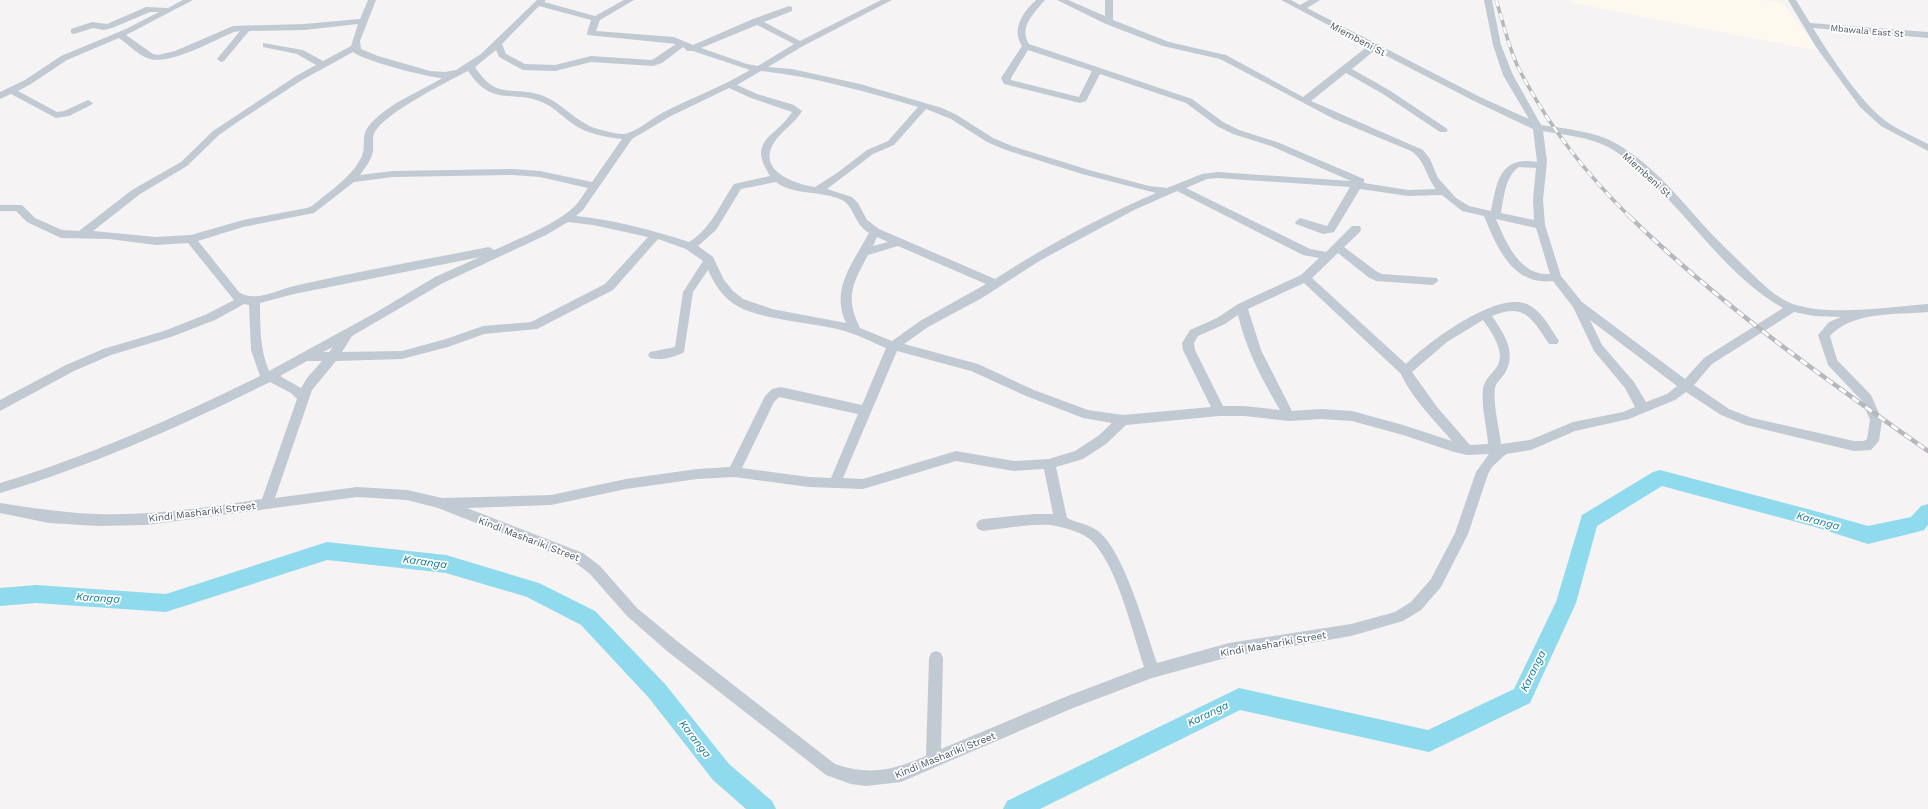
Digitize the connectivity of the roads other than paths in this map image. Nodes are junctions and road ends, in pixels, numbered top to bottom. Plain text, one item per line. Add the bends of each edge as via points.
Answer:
1 (189, 0) edge
2 (372, 0) edge
3 (630, 0) edge
4 (888, 0) edge
5 (1041, 0) edge
6 (1061, 0) edge
7 (1108, 0) edge
8 (1285, 0) edge
9 (1316, 0) edge
10 (1488, 0) edge
11 (1792, 0) edge
12 (539, 2) edge
13 (1300, 8) junction
14 (789, 9) dead end
15 (167, 10) junction
16 (596, 19) junction
17 (364, 21) junction
18 (756, 21) junction
19 (1109, 22) junction
20 (1807, 25) junction
21 (247, 28) junction
22 (74, 31) dead end
23 (111, 32) junction
24 (1928, 35) edge
25 (497, 42) junction
26 (683, 43) junction
27 (800, 44) junction
28 (266, 45) dead end
29 (1026, 46) junction
30 (355, 47) junction
31 (1373, 47) junction
32 (693, 48) junction
33 (670, 53) junction
34 (222, 60) dead end
35 (323, 65) junction
36 (470, 67) junction
37 (760, 69) junction
38 (1346, 69) junction
39 (1097, 71) junction
40 (454, 74) junction
41 (730, 85) junction
42 (12, 90) junction
43 (0, 96) edge
44 (1304, 101) junction
45 (88, 103) dead end
46 (924, 106) junction
47 (1538, 127) junction
48 (1443, 130) dead end
49 (629, 137) junction
50 (1912, 138) junction
51 (1928, 140) edge
52 (1928, 148) edge
53 (1542, 166) junction
54 (777, 178) junction
55 (351, 179) junction
56 (1357, 184) junction
57 (595, 186) junction
58 (1374, 188) junction
59 (1172, 189) junction
60 (818, 190) junction
61 (1447, 192) junction
62 (0, 208) edge
63 (1492, 215) junction
64 (566, 218) junction
65 (1300, 222) dead end
66 (1540, 225) junction
67 (1356, 229) dead end
68 (875, 232) junction
69 (656, 235) junction
70 (81, 236) junction
71 (191, 239) junction
72 (897, 243) junction
73 (690, 246) junction
74 (1337, 247) junction
75 (507, 248) junction
76 (865, 252) junction
77 (1328, 256) junction
78 (709, 260) junction
79 (1556, 277) junction
80 (1305, 278) junction
81 (1433, 280) dead end
82 (996, 284) junction
83 (242, 300) junction
84 (254, 301) junction
85 (1578, 305) junction
86 (1242, 307) junction
87 (1792, 308) junction
88 (1928, 308) edge
89 (1484, 314) junction
90 (1861, 314) junction
91 (349, 331) junction
92 (856, 331) junction
93 (1553, 341) dead end
94 (893, 346) junction
95 (654, 355) dead end
96 (334, 356) junction
97 (302, 357) junction
98 (1406, 371) junction
99 (268, 377) junction
100 (1686, 386) junction
101 (303, 398) junction
102 (0, 406) edge
103 (1642, 409) junction
104 (866, 411) junction
105 (1219, 411) junction
106 (1289, 416) junction
107 (1124, 420) junction
108 (1499, 449) junction
109 (1467, 450) junction
110 (1049, 464) junction
111 (734, 472) junction
112 (835, 483) junction
113 (0, 488) edge
114 (267, 503) junction
115 (439, 503) junction
116 (0, 508) edge
117 (1061, 520) junction
118 (983, 525) dead end
119 (936, 658) dead end
120 (1152, 671) junction
121 (933, 761) junction

1 - 15 street
2 - 17 street
3 - 16 street
4 - 27 street
5 - 29 street via 1035,5 1020,33 1021,41
6 - 19 street
7 - 19 street
8 - 13 street, Miembeni St
9 - 13 street
10 - 47 street via 1497,45 1508,75
11 - 20 street
12 - 16 street
12 - 25 street
13 - 31 street, Miembeni St
14 - 18 street
15 - 23 street
15 - 23 street via 149,9 128,19
16 - 26 street via 590,32 669,39
17 - 21 street via 304,27
17 - 30 street
18 - 27 street
18 - 32 street
19 - 44 street via 1166,44 1223,56
20 - 24 street, Mbawala East St
20 - 50 street via 1863,105 1884,124
21 - 23 street via 230,30 161,58 150,56
21 - 34 street
22 - 23 street via 92,25
23 - 42 street via 98,43 64,58
25 - 33 street via 502,55 523,67 559,68 580,60 591,59 653,63
25 - 36 street
26 - 32 street
26 - 33 street
27 - 37 street
28 - 35 street via 300,52
29 - 39 street
29 - 39 street via 1006,78 1007,82 1080,100 1083,99
30 - 35 street
30 - 40 street via 361,53 420,71 441,75
31 - 38 street
31 - 47 street, Miembeni St
32 - 33 street
32 - 37 street via 746,67
35 - 70 street via 268,97 216,133 184,164 136,192
36 - 40 street
36 - 49 street via 477,80 495,92 550,102 590,130
37 - 41 street
37 - 46 street via 823,78
38 - 44 street
38 - 48 street
39 - 58 street via 1189,101 1220,124 1236,132 1274,144
40 - 55 street via 377,122 367,138 367,154
41 - 49 street via 666,115
41 - 54 street via 798,111 772,138 765,155 767,165
42 - 43 street
42 - 45 street via 56,115 66,114
44 - 61 street via 1420,152 1427,160 1434,179
46 - 59 street via 954,117 990,140 1009,148 1149,189
46 - 60 street via 891,143 870,152
47 - 53 street via 1542,144
47 - 87 street, Miembeni St via 1603,140 1626,154 1663,186 1744,272 1769,295
49 - 57 street
50 - 51 street
50 - 52 street
53 - 63 street via 1512,166
53 - 66 street via 1538,200
54 - 60 street via 793,186
54 - 73 street via 738,186 707,235 700,242
55 - 57 street via 393,174 513,172 540,174
55 - 71 street via 313,210 243,224
56 - 58 street
56 - 59 street via 1218,174
56 - 65 street via 1350,200 1330,229 1323,230
57 - 64 street via 579,208
58 - 61 street via 1408,193
59 - 77 street via 1307,252
59 - 82 street via 1037,257
60 - 68 street via 852,201 862,222
61 - 63 street via 1462,207
62 - 70 street via 18,207 31,220 56,232
63 - 66 street
63 - 79 street via 1503,244 1523,271 1533,277
64 - 69 street via 593,221
64 - 75 street
66 - 79 street
67 - 74 street
68 - 72 street
68 - 76 street
69 - 73 street
69 - 96 street via 609,287 541,324 484,330 402,355
70 - 71 street via 108,235 146,241
71 - 83 street via 228,288
72 - 76 street
72 - 82 street
73 - 78 street
74 - 77 street
74 - 81 street via 1380,278
75 - 84 street via 314,286
75 - 91 street via 440,280
76 - 92 street via 848,288 845,301
77 - 80 street
78 - 92 street via 719,282 739,302 772,313
78 - 95 street via 688,292 680,349 673,353
79 - 85 street
80 - 86 street
80 - 98 street
82 - 94 street via 924,324
83 - 84 street
83 - 102 street via 211,317 167,334 107,352 70,368
84 - 99 street via 259,361
85 - 100 street
85 - 103 street via 1597,346 1635,394
86 - 105 street via 1222,321 1194,333 1188,343 1199,373
86 - 106 street via 1254,352
87 - 90 street, Miembeni St via 1814,312
87 - 100 street via 1708,361
88 - 90 street, Miembeni St
89 - 93 street via 1508,306 1522,307 1529,310
89 - 98 street via 1445,338
89 - 108 street via 1501,340 1505,356 1503,368 1491,381 1489,391
90 - 100 street via 1833,325 1824,334 1832,362 1867,398 1873,412 1876,420 1873,441 1868,446 1854,446 1750,422 1725,412
91 - 96 street
91 - 97 street
92 - 94 street
94 - 104 street
94 - 107 street via 974,367 1030,393 1087,415
96 - 97 street
96 - 101 street via 311,381
97 - 99 street
98 - 109 street via 1433,410
99 - 101 street via 295,390
99 - 113 street via 154,432 44,475
100 - 103 street via 1662,402
101 - 114 street
103 - 108 street via 1625,416 1573,427 1531,445
104 - 111 street via 776,392 769,399
104 - 112 street
105 - 106 street via 1248,411
105 - 107 street
106 - 109 street via 1352,416
107 - 110 street via 1102,440 1079,455
108 - 109 street
108 - 120 street, Kindi Mashariki Street via 1482,472 1461,534 1436,583 1416,606 1398,617 1357,629 1229,650
110 - 112 street via 1014,466 956,456 863,484
110 - 117 street
111 - 112 street
111 - 115 street via 697,474 626,484 552,500
114 - 115 street, Kindi Mashariki Street via 357,492 407,495
114 - 116 street, Kindi Mashariki Street via 146,519 98,520 49,517
115 - 121 street, Kindi Mashariki Street via 578,557 595,570 632,612 831,770 852,778 874,780 901,774
117 - 118 street
117 - 120 street via 1089,532 1111,558
119 - 121 street
120 - 121 street, Kindi Mashariki Street via 1070,702

